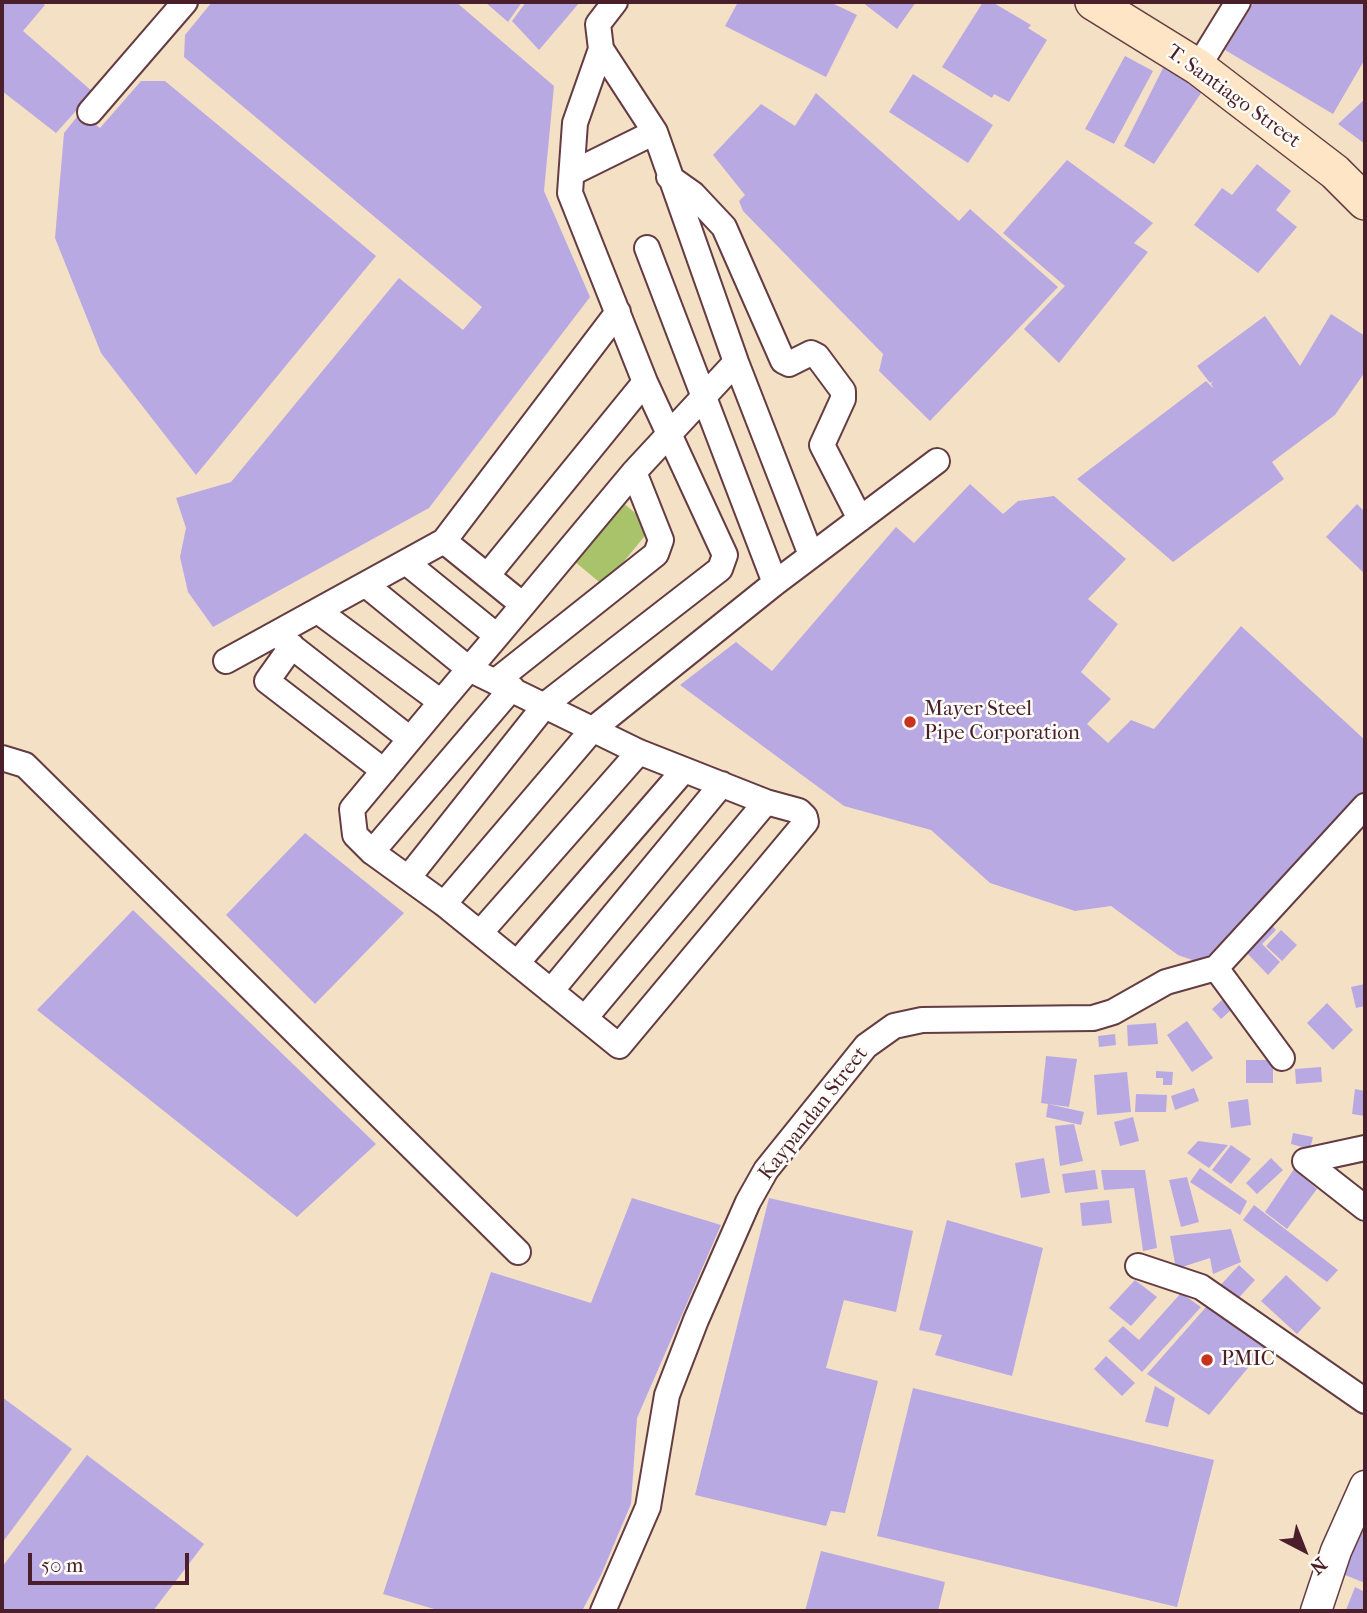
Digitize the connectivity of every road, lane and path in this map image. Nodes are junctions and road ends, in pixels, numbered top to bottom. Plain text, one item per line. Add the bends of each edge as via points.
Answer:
1 (185, 2) edge
2 (615, 2) edge
3 (1093, 2) edge
4 (1238, 2) edge
5 (601, 49) junction
6 (1198, 67) junction
7 (90, 112) dead end
8 (655, 132) junction
9 (572, 173) junction
10 (669, 177) junction
11 (1365, 202) edge
12 (647, 248) dead end
13 (618, 312) junction
14 (736, 362) junction
15 (645, 382) junction
16 (703, 395) junction
17 (670, 432) junction
18 (937, 461) dead end
19 (634, 472) junction
20 (860, 519) junction
21 (444, 541) junction
22 (811, 555) junction
23 (407, 563) junction
24 (488, 576) junction
25 (775, 583) junction
26 (366, 585) junction
27 (523, 605) junction
28 (318, 611) junction
29 (496, 636) junction
30 (284, 640) junction
31 (226, 661) dead end
32 (469, 669) junction
33 (504, 685) junction
34 (441, 702) junction
35 (546, 704) junction
36 (593, 729) junction
37 (410, 739) junction
38 (639, 752) junction
39 (2, 758) edge
40 (684, 770) junction
41 (384, 771) junction
42 (722, 784) junction
43 (766, 802) junction
44 (1365, 806) edge
45 (372, 852) junction
46 (408, 878) junction
47 (444, 904) junction
48 (480, 933) junction
49 (517, 963) junction
50 (1216, 968) junction
51 (551, 991) junction
52 (585, 1018) junction
53 (1282, 1058) dead end
54 (1365, 1148) edge
55 (1365, 1208) edge
56 (518, 1252) dead end
57 (1138, 1266) dead end
58 (1365, 1401) edge
59 (1365, 1486) edge
60 (603, 1611) edge
61 (1316, 1611) edge

1 - 7 street
2 - 5 street via 598,24
3 - 6 main road, T. Santiago Street
4 - 6 street
5 - 8 street
5 - 9 street via 575,123
6 - 11 main road, T. Santiago Street via 1335,172
8 - 9 street
8 - 10 street
9 - 13 street via 570,194
10 - 14 street
10 - 20 street via 693,194 724,227 783,361 789,364 811,354 817,356 843,391 822,445
12 - 16 street
13 - 15 street
13 - 21 street
14 - 16 street
14 - 22 street
15 - 17 street
15 - 24 street
16 - 17 street
16 - 25 street
17 - 19 street
17 - 35 street via 725,555 720,569
18 - 20 street
19 - 27 street
19 - 33 street via 661,540 656,555
20 - 22 street
21 - 23 street
21 - 24 street
22 - 25 street
23 - 26 street
23 - 29 street
24 - 27 street
25 - 36 street
26 - 28 street
26 - 32 street
27 - 29 street
28 - 30 street
28 - 34 street
29 - 32 street
30 - 31 street
30 - 37 street
30 - 41 street via 267,681
32 - 33 street
32 - 34 street
33 - 35 street
33 - 45 street
34 - 37 street
35 - 36 street
35 - 46 street
36 - 38 street
36 - 47 street
37 - 41 street
38 - 40 street
38 - 48 street
39 - 56 street via 25,765
40 - 42 street
40 - 49 street
41 - 45 street via 352,810 355,835
42 - 43 street
42 - 51 street
43 - 52 street
43 - 52 street via 799,811 806,822 619,1046
44 - 50 street
45 - 46 street
46 - 47 street
47 - 48 street
48 - 49 street
49 - 51 street
50 - 53 street
50 - 60 street, Kaypandan Street via 1166,982 1093,1018 922,1020 894,1026 866,1045 766,1170 748,1202 667,1395 648,1507
51 - 52 street
54 - 55 street via 1305,1161
57 - 58 street via 1200,1287
59 - 61 street

